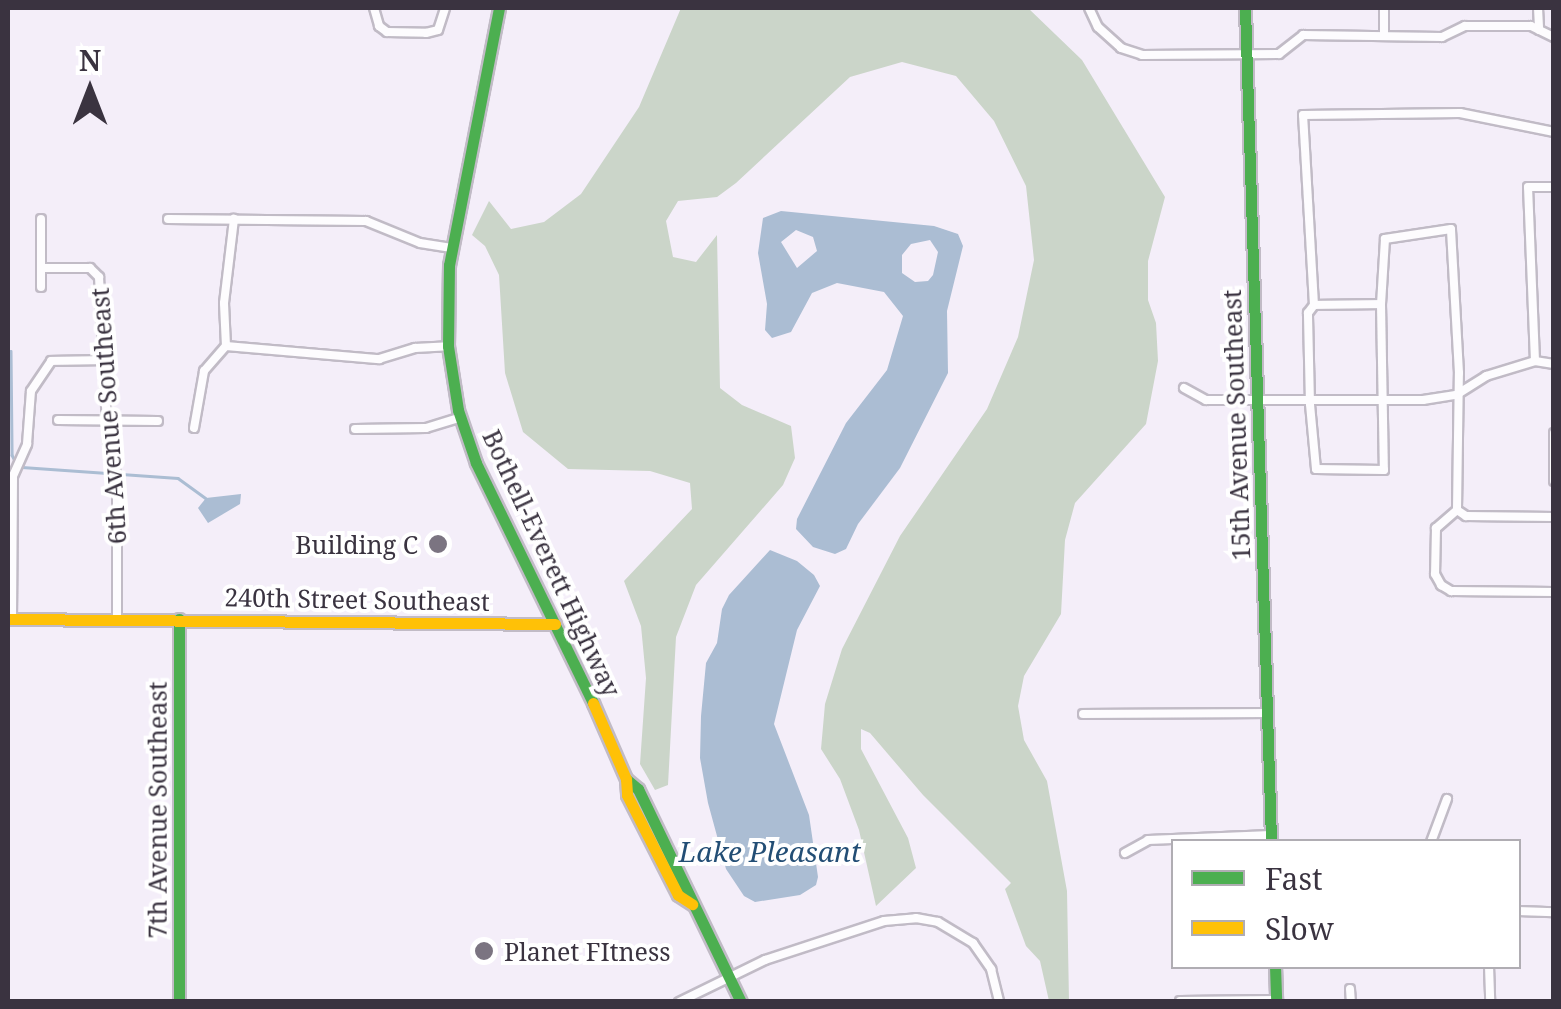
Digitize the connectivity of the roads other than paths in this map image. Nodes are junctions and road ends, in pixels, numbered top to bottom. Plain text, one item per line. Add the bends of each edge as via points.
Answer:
1 (374, 8) edge
2 (445, 8) edge
3 (499, 8) edge
4 (1089, 8) edge
5 (1245, 8) edge
6 (1384, 8) edge
7 (1538, 8) edge
8 (1538, 30) junction
9 (1384, 36) junction
10 (1554, 37) edge
11 (1246, 55) junction
12 (1554, 132) edge
13 (1554, 186) edge
14 (41, 218) dead end
15 (168, 219) dead end
16 (234, 220) junction
17 (452, 248) junction
18 (41, 268) junction
19 (41, 287) dead end
20 (1381, 304) junction
21 (1314, 305) junction
22 (226, 346) junction
23 (448, 346) junction
24 (104, 360) junction
25 (1535, 361) junction
26 (1554, 364) edge
27 (1184, 388) dead end
28 (1456, 395) junction
29 (1257, 401) junction
30 (1383, 402) junction
31 (1310, 404) junction
32 (461, 417) junction
33 (58, 420) dead end
34 (107, 420) junction
35 (158, 420) dead end
36 (194, 428) dead end
37 (355, 429) dead end
38 (1554, 433) edge
39 (1554, 481) edge
40 (1458, 510) junction
41 (1554, 517) edge
42 (1554, 592) edge
43 (117, 617) junction
44 (10, 619) edge
45 (179, 619) junction
46 (94, 620) junction
47 (159, 620) junction
48 (554, 624) junction
49 (1267, 713) junction
50 (1083, 714) dead end
51 (1447, 799) dead end
52 (1271, 838) edge
53 (1210, 839) edge
54 (1432, 839) edge
55 (1171, 840) edge
56 (1125, 853) dead end
57 (1521, 911) edge
58 (1554, 912) edge
59 (1275, 969) edge
60 (1489, 969) edge
61 (729, 977) junction
62 (1350, 990) dead end
63 (1180, 1000) edge
64 (1276, 1001) edge
65 (180, 1002) edge
66 (679, 1002) edge
67 (741, 1002) edge
68 (1000, 1002) edge
69 (1350, 1002) edge
70 (1490, 1002) edge

1 - 2 street via 387,32 438,30
3 - 17 street, Bothell-Everett Highway
4 - 11 street via 1098,28 1142,56
5 - 11 street, 15th Avenue Southeast
6 - 9 street
7 - 8 street
8 - 9 street via 1465,26 1442,37
8 - 10 street
9 - 11 street via 1303,34 1279,54
11 - 29 street, 15th Avenue Southeast
12 - 21 street via 1460,113 1304,114
13 - 25 street via 1528,188
14 - 18 street
15 - 16 street
16 - 17 street via 366,222
16 - 22 street
17 - 23 street, Bothell-Everett Highway
18 - 19 street
18 - 24 street, 6th Avenue Southeast via 98,272
20 - 21 street
20 - 28 street via 1385,238 1451,229
20 - 30 street
21 - 31 street via 1308,313
22 - 23 street via 379,359
22 - 36 street via 204,372
23 - 32 street, Bothell-Everett Highway
24 - 34 street, 6th Avenue Southeast
24 - 44 street via 52,362 31,390 28,436 18,462
25 - 26 street
25 - 28 street via 1486,376
27 - 29 street via 1206,400
28 - 30 street
28 - 40 street
29 - 31 street
29 - 49 street, 15th Avenue Southeast
30 - 31 street
30 - 31 street via 1384,470 1316,469
32 - 37 street via 426,428
32 - 48 street, Bothell-Everett Highway via 476,463
33 - 34 street
34 - 35 street
34 - 43 street, 6th Avenue Southeast via 116,472
38 - 39 street
40 - 41 street via 1466,516
40 - 42 street via 1436,528 1435,574 1441,585 1452,591
43 - 46 street, 240th Street Southeast
43 - 47 street, 240th Street Southeast
44 - 46 street, 240th Street Southeast
45 - 47 street, 240th Street Southeast
45 - 48 street, 240th Street Southeast
45 - 65 street, 7th Avenue Southeast
46 - 47 street, 240th Street Southeast
48 - 61 street, Bothell-Everett Highway via 626,778 626,794
49 - 50 street
49 - 52 street, 15th Avenue Southeast
51 - 54 street
52 - 53 street
55 - 56 street via 1148,840
57 - 58 street
59 - 64 street
60 - 70 street
61 - 66 street
61 - 67 street, Bothell-Everett Highway
61 - 68 street via 884,922 916,918 938,922 973,943 991,970
62 - 69 street
63 - 64 street

